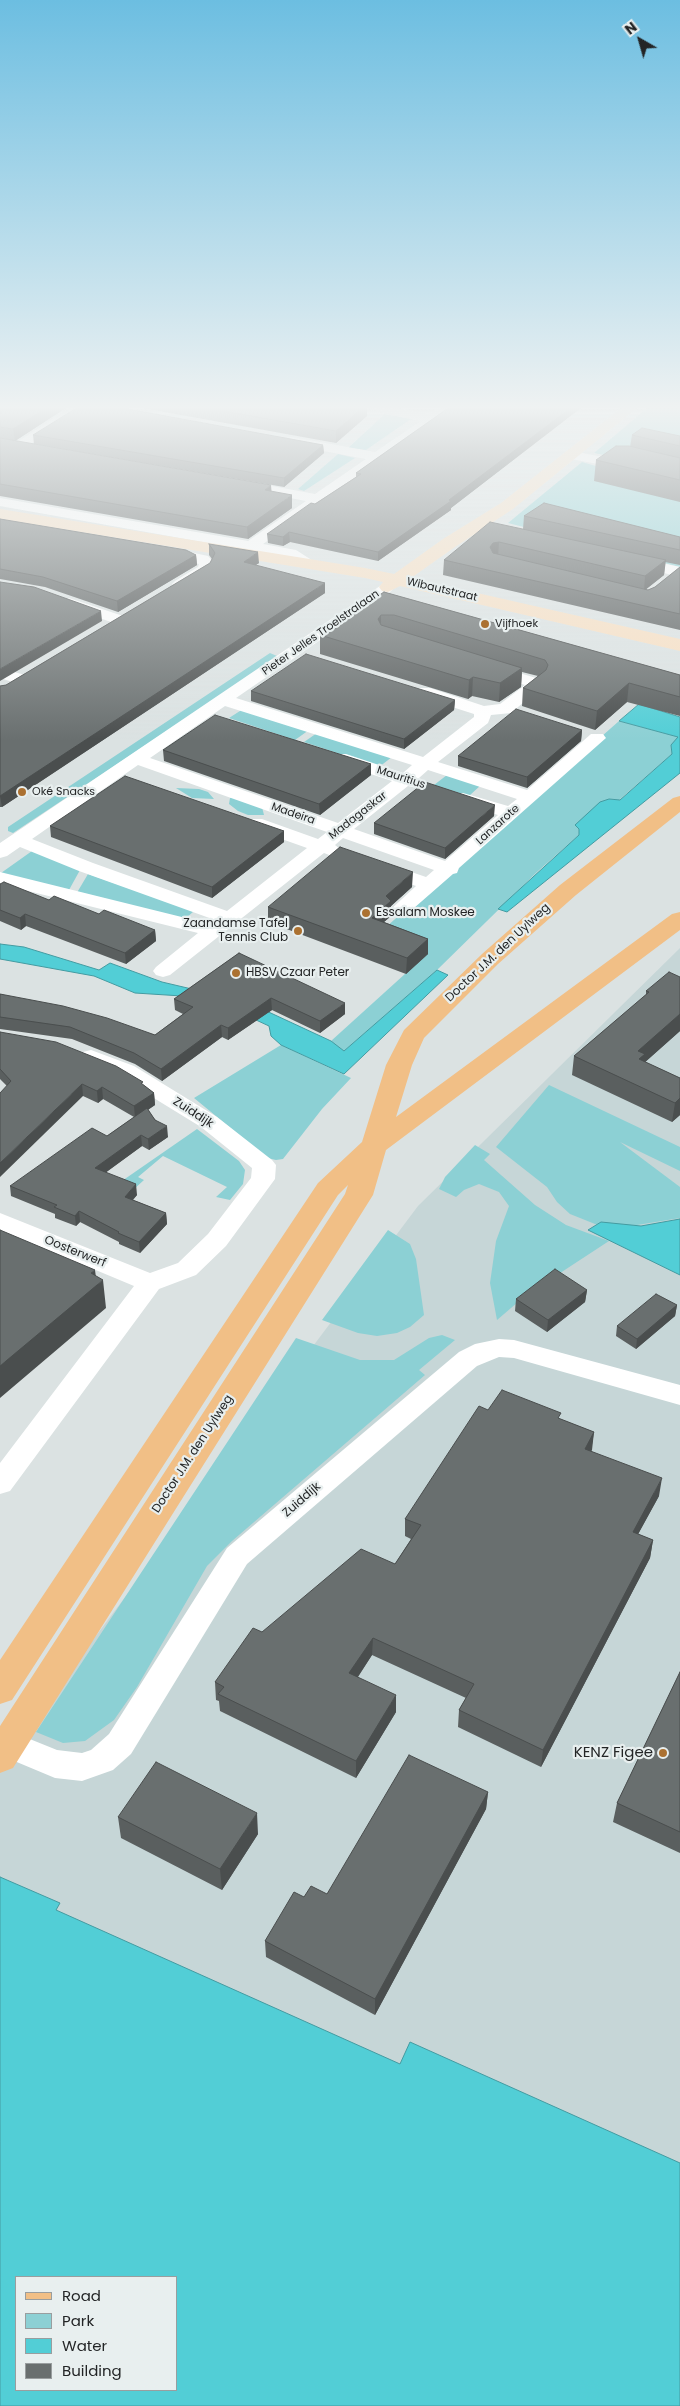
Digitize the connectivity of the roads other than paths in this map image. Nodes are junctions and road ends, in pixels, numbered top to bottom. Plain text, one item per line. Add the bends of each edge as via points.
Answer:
1 (14, 516) edge
2 (81, 516) edge
3 (293, 516) edge
4 (491, 516) edge
5 (0, 523) edge
6 (476, 526) junction
7 (500, 531) edge
8 (143, 538) junction
9 (250, 546) junction
10 (623, 559) edge
11 (206, 561) junction
12 (305, 562) junction
13 (680, 572) edge
14 (391, 584) junction
15 (661, 585) edge
16 (170, 590) edge
17 (54, 598) edge
18 (137, 610) edge
19 (120, 620) junction
20 (104, 630) edge
21 (680, 645) edge
22 (294, 652) junction
23 (312, 658) edge
24 (680, 661) edge
25 (480, 667) edge
26 (36, 670) edge
27 (0, 673) edge
28 (19, 679) junction
29 (410, 688) edge
30 (0, 690) edge
31 (224, 700) junction
32 (505, 709) junction
33 (483, 711) junction
34 (205, 714) junction
35 (523, 715) edge
36 (223, 720) edge
37 (579, 732) edge
38 (323, 752) edge
39 (136, 759) junction
40 (424, 764) junction
41 (114, 774) junction
42 (405, 779) junction
43 (133, 781) edge
44 (432, 788) edge
45 (449, 793) edge
46 (530, 797) junction
47 (680, 802) edge
48 (512, 814) junction
49 (236, 817) edge
50 (340, 831) junction
51 (19, 840) junction
52 (320, 846) junction
53 (0, 852) edge
54 (348, 856) edge
55 (366, 862) edge
56 (450, 868) junction
57 (0, 878) edge
58 (431, 885) junction
59 (399, 911) dead end
60 (228, 918) junction
61 (680, 920) edge
62 (212, 931) junction
63 (163, 971) dead end
64 (72, 1050) edge
65 (374, 1146) junction
66 (0, 1221) edge
67 (150, 1283) junction
68 (680, 1395) edge
69 (0, 1483) edge
70 (0, 1689) edge
71 (11, 1732) edge
72 (0, 1757) edge

1 - 8 main road, Wibautstraat
2 - 9 street
3 - 9 street
4 - 6 main road, Pieter Jelles Troelstralaan
5 - 11 street, Wibautstraat via 188,554
6 - 7 street
6 - 14 main road, Pieter Jelles Troelstralaan
8 - 11 main road, Wibautstraat
8 - 12 main road, Wibautstraat
9 - 12 street via 291,553
10 - 13 street
11 - 14 main road, Wibautstraat
11 - 16 street
12 - 14 main road, Wibautstraat
13 - 15 street
14 - 21 main road, Wibautstraat
14 - 22 street, Pieter Jelles Troelstralaan
14 - 24 main road, Wibautstraat
17 - 19 street
18 - 19 street
19 - 20 street
22 - 23 street
22 - 31 street, Pieter Jelles Troelstralaan
25 - 32 street via 537,684
26 - 28 street
27 - 28 street
28 - 30 street
29 - 33 street
31 - 34 street, Pieter Jelles Troelstralaan
31 - 40 street, Mauritius
32 - 33 street
32 - 35 street
33 - 40 street, Madagaskar via 482,718
34 - 36 street
34 - 39 street, Pieter Jelles Troelstralaan
37 - 46 street, Lanzarote via 597,738
38 - 42 street, Mauritius
39 - 41 street, Pieter Jelles Troelstralaan
39 - 50 street, Madeira
40 - 42 street, Madagaskar
40 - 46 street, Mauritius
41 - 43 street
41 - 51 street, Pieter Jelles Troelstralaan
42 - 44 street, Mauritius
42 - 50 street, Madagaskar
45 - 48 street
46 - 48 street, Lanzarote
47 - 65 main road, Doctor J.M. den Uylweg via 568,890 490,959 418,1030 399,1065
48 - 56 street, Lanzarote
49 - 52 street, Madeira
50 - 52 street, Madagaskar
50 - 56 street, Madeira
51 - 53 street, Pieter Jelles Troelstralaan
51 - 60 street via 86,868
52 - 54 street, Madeira
52 - 60 street, Madagaskar
55 - 58 street
56 - 58 street, Lanzarote
57 - 62 street
58 - 59 street, Lanzarote
60 - 62 street, Madagaskar
61 - 65 main road, Doctor J.M. den Uylweg
62 - 63 street, Madagaskar
64 - 67 street, Zuiddijk via 126,1071 209,1122 264,1166 263,1179 217,1240 187,1269
65 - 70 main road, Doctor J.M. den Uylweg via 328,1190
65 - 71 main road, Doctor J.M. den Uylweg via 359,1195
66 - 67 street, Oosterwerf
67 - 69 street
68 - 71 street, Zuiddijk via 514,1349 484,1351 468,1359 237,1556 120,1744 102,1760 82,1767 55,1764
71 - 72 main road, Doctor J.M. den Uylweg

